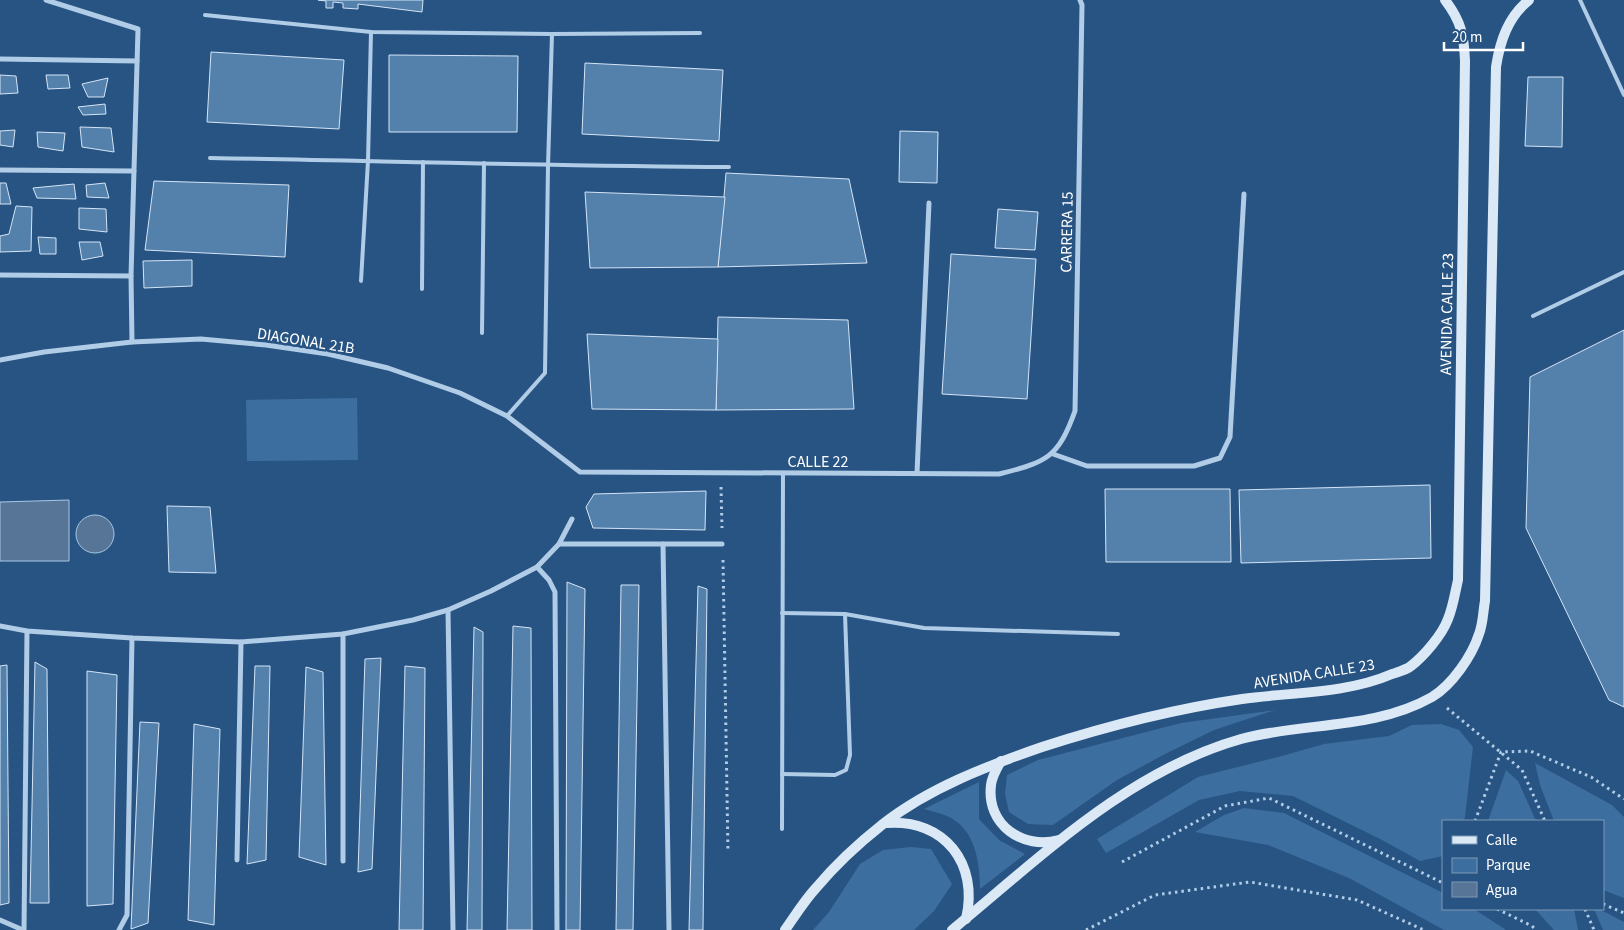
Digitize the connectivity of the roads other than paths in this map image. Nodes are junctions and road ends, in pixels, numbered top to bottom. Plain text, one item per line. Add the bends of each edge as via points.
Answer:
1 (46, 0) edge
2 (1446, 0) edge
3 (1529, 0) edge
4 (1580, 0) edge
5 (1083, 2) edge
6 (205, 16) dead end
7 (371, 32) junction
8 (700, 32) dead end
9 (552, 34) junction
10 (0, 59) edge
11 (137, 61) junction
12 (1624, 95) edge
13 (210, 158) dead end
14 (368, 161) junction
15 (423, 162) junction
16 (484, 163) junction
17 (548, 166) junction
18 (729, 167) dead end
19 (0, 170) edge
20 (134, 171) junction
21 (1244, 194) dead end
22 (929, 203) dead end
23 (1624, 272) edge
24 (0, 275) edge
25 (132, 276) junction
26 (362, 281) dead end
27 (422, 289) dead end
28 (1533, 316) dead end
29 (482, 333) dead end
30 (132, 342) junction
31 (0, 360) edge
32 (507, 416) junction
33 (1053, 454) junction
34 (580, 472) joint
35 (917, 473) junction
36 (782, 474) junction
37 (572, 519) dead end
38 (559, 544) junction
39 (663, 544) junction
40 (722, 544) road end
41 (537, 568) junction
42 (448, 610) junction
43 (782, 613) junction
44 (845, 614) junction
45 (0, 626) edge
46 (27, 631) junction
47 (343, 634) junction
48 (1118, 634) dead end
49 (132, 638) junction
50 (241, 642) junction
51 (1001, 761) junction
52 (782, 774) junction
53 (885, 823) junction
54 (782, 829) dead end
55 (1062, 839) junction
56 (237, 860) dead end
57 (343, 861) dead end
58 (966, 919) junction
59 (0, 920) edge
60 (24, 930) edge
61 (119, 930) edge
62 (453, 930) edge
63 (558, 930) edge
64 (669, 930) edge
65 (785, 930) edge
66 (952, 930) edge

1 - 11 street via 138,29
2 - 51 street, AVENIDA CALLE 23 via 1464,37 1465,61 1458,580 1448,619 1430,647 1410,667 1378,680 1186,709 1073,737
3 - 55 street via 1509,22 1496,67 1485,601 1479,634 1468,660 1433,696 1402,710 1370,720 1242,739 1199,753 1114,799
4 - 12 lane
5 - 33 street, CARRERA 15 via 1074,411 1066,435
6 - 7 lane
7 - 9 lane
7 - 14 lane
8 - 9 lane
9 - 17 lane
10 - 11 street
11 - 20 street
13 - 14 lane
14 - 15 lane
14 - 26 lane
15 - 16 lane
15 - 27 lane
16 - 17 lane
16 - 29 lane
17 - 18 lane
17 - 32 lane via 546,373
19 - 20 street
20 - 25 street
21 - 33 street via 1230,436 1220,458 1194,466 1087,466
22 - 35 street
23 - 28 lane
24 - 25 street
25 - 30 street
30 - 31 street, DIAGONAL 21B
30 - 32 street, DIAGONAL 21B via 201,339 328,354 388,368 460,393
32 - 34 street, DIAGONAL 21B
33 - 35 street, CALLE 22 via 1027,467 1000,474
34 - 36 street, CALLE 22
35 - 36 street, CALLE 22
36 - 43 lane
37 - 38 street
38 - 39 street
38 - 41 street
39 - 40 street
39 - 64 street
41 - 42 street
41 - 63 street via 555,592
42 - 47 street
42 - 62 street
43 - 44 lane
43 - 52 lane
44 - 48 lane via 924,628
44 - 52 lane via 850,755 846,770 835,775
45 - 46 street
46 - 49 street
46 - 60 street
47 - 50 street
47 - 57 street
49 - 50 street
49 - 61 street via 127,914
50 - 56 street
51 - 53 street, AVENIDA CALLE 23 via 930,794
51 - 55 street via 991,785 991,799 1001,823 1017,836 1036,843
52 - 54 lane
53 - 58 street via 918,825 934,832 958,854 969,886 970,903
53 - 65 street, AVENIDA CALLE 23 via 847,854 815,888
55 - 58 street
58 - 66 street
59 - 60 street

